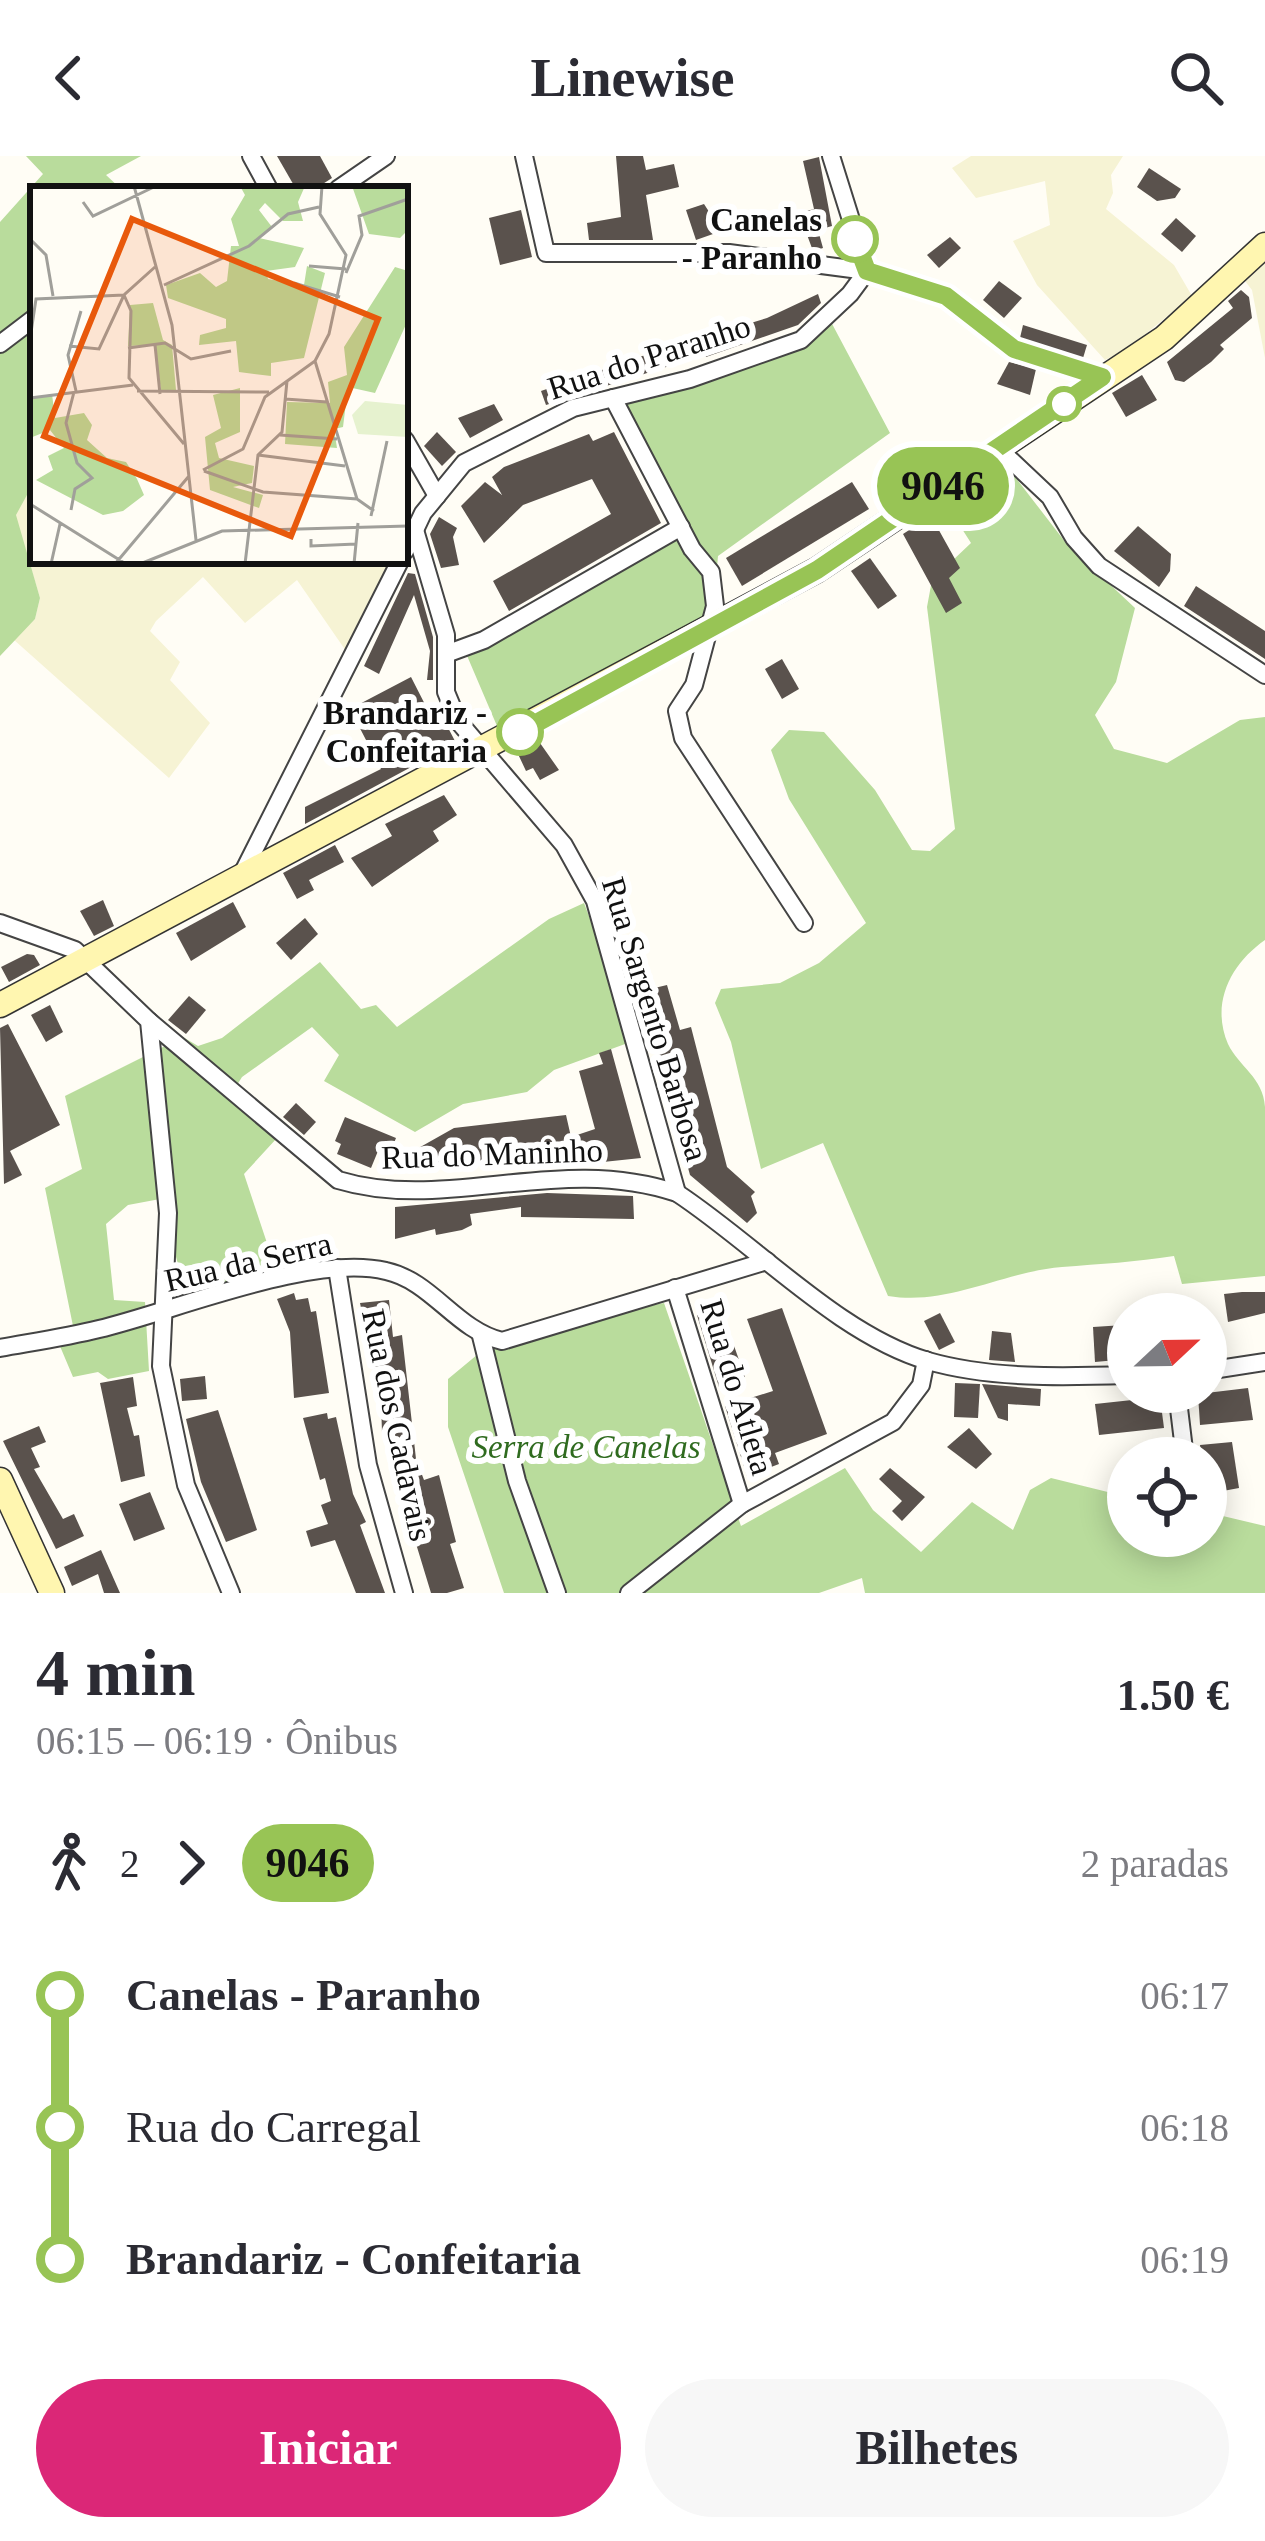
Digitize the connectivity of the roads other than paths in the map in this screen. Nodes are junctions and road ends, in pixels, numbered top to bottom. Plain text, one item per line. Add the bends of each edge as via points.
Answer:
1 (250, 156) edge
2 (386, 156) edge
3 (524, 156) edge
4 (831, 156) edge
5 (266, 186) edge
6 (342, 186) edge
7 (1265, 245) edge
8 (867, 271) junction
9 (30, 321) edge
10 (0, 344) edge
11 (1102, 377) junction
12 (613, 398) junction
13 (408, 445) edge
14 (999, 448) junction
15 (437, 496) junction
16 (681, 527) junction
17 (415, 530) junction
18 (408, 545) edge
19 (398, 564) edge
20 (709, 629) junction
21 (446, 654) junction
22 (1265, 675) edge
23 (482, 752) junction
24 (242, 874) junction
25 (0, 923) edge
26 (804, 923) dead end
27 (88, 960) junction
28 (0, 1005) edge
29 (149, 1022) junction
30 (677, 1193) junction
31 (767, 1261) junction
32 (337, 1268) junction
33 (675, 1288) junction
34 (162, 1312) junction
35 (481, 1336) junction
36 (0, 1348) edge
37 (926, 1360) junction
38 (1265, 1362) edge
39 (1227, 1368) edge
40 (1107, 1375) edge
41 (0, 1480) edge
42 (742, 1504) junction
43 (52, 1593) edge
44 (231, 1593) edge
45 (404, 1593) edge
46 (556, 1593) edge
47 (629, 1593) edge

1 - 5 street
2 - 6 street
3 - 8 street via 546,253 729,253
4 - 8 street
7 - 11 main road via 1165,338
8 - 11 street via 946,296 1014,349
8 - 12 street, Rua do Paranho via 801,340
9 - 10 street
11 - 14 main road
12 - 15 street, Rua do Paranho via 573,408 464,463
12 - 16 street
13 - 15 street
14 - 20 main road via 817,570
14 - 22 street via 1050,497 1099,566
15 - 17 street, Rua do Paranho
16 - 20 street via 711,572 716,606
16 - 21 street
17 - 18 street, Rua do Paranho
17 - 21 street, Rua Sargento Barbosa
19 - 24 street
20 - 23 main road
20 - 26 street via 694,685 677,710 683,738
21 - 23 street, Rua Sargento Barbosa via 446,692
23 - 24 main road
23 - 30 street, Rua Sargento Barbosa via 564,844 595,901
24 - 27 main road
25 - 27 street
27 - 28 main road
27 - 29 street, Rua do Maninho
29 - 30 street, Rua do Maninho via 338,1180 403,1191 555,1176 644,1182
29 - 34 street via 168,1213
30 - 31 street, Rua do Maninho
31 - 33 street
31 - 37 street, Rua do Maninho via 879,1340
32 - 34 street, Rua da Serra
32 - 35 street, Rua da Serra via 413,1281
32 - 45 street, Rua dos Cadavais via 368,1465
33 - 35 street via 502,1341
33 - 42 street, Rua do Atleta
34 - 36 street, Rua da Serra
34 - 44 street via 172,1433
35 - 46 street via 517,1481
37 - 40 street, Rua do Maninho via 994,1373
37 - 42 street via 921,1385 893,1422
38 - 39 street
41 - 43 main road
42 - 47 street

